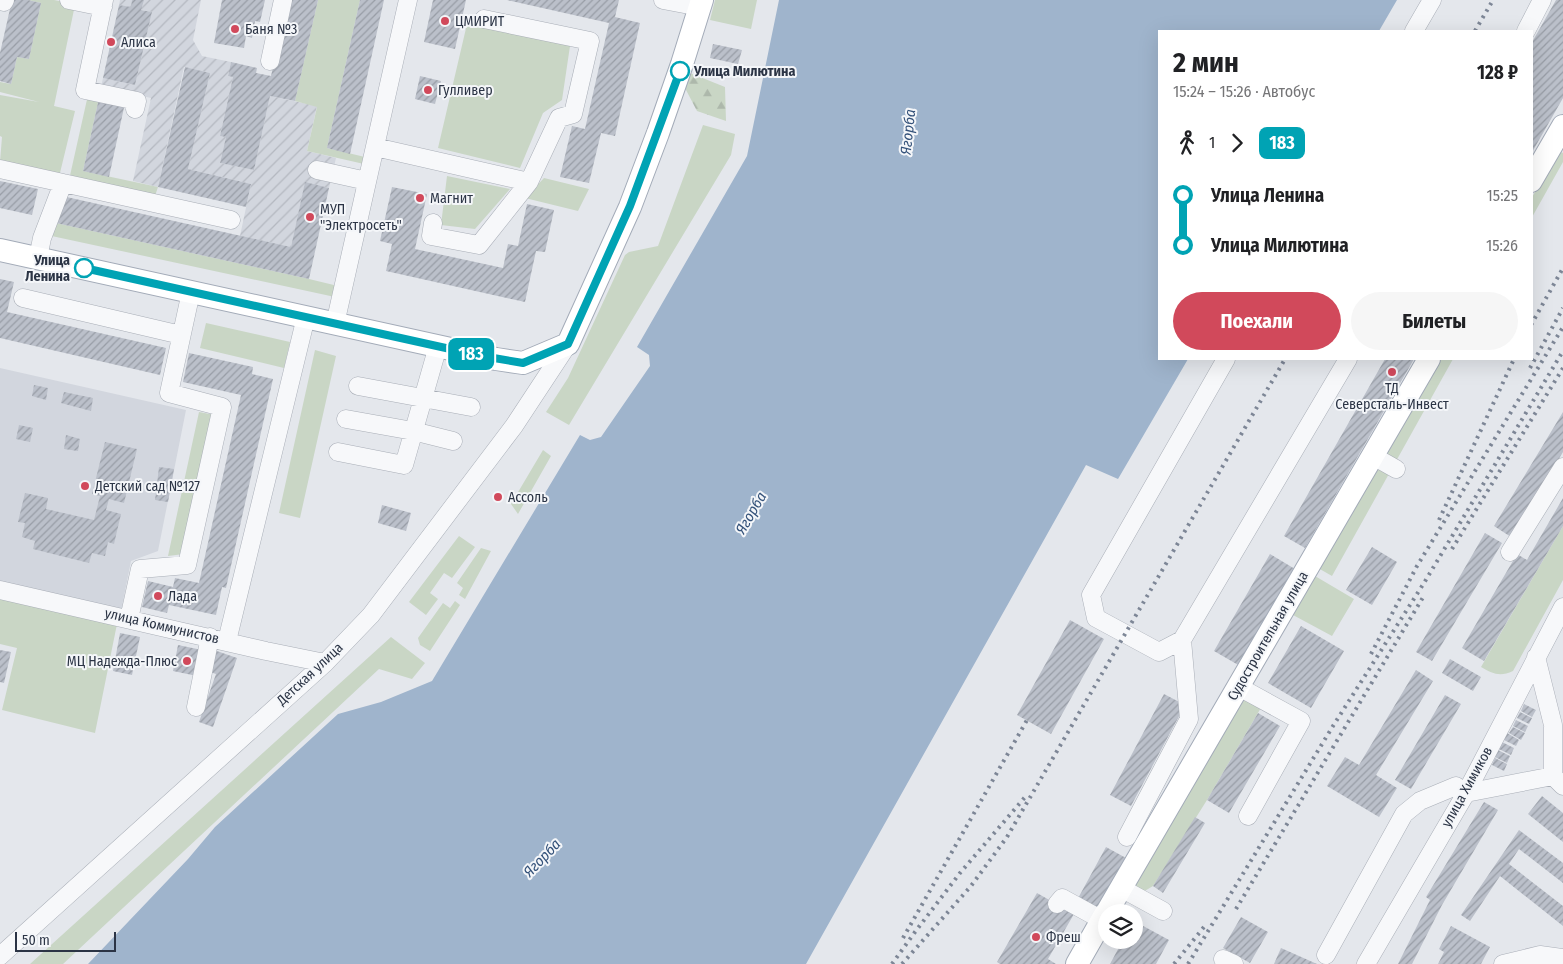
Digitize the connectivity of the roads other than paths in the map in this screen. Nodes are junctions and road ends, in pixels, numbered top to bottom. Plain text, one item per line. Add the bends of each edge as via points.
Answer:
1 (69, 0) edge
2 (283, 0) edge
3 (408, 0) edge
4 (663, 0) edge
5 (1432, 0) edge
6 (1542, 0) edge
7 (104, 3) edge
8 (701, 4) edge
9 (484, 19) dead end
10 (1415, 30) edge
11 (1527, 30) edge
12 (270, 61) dead end
13 (135, 109) dead end
14 (1561, 135) edge
15 (375, 147) junction
16 (0, 169) edge
17 (317, 170) dead end
18 (1533, 178) edge
19 (367, 182) junction
20 (529, 182) junction
21 (63, 183) junction
22 (231, 220) dead end
23 (433, 223) dead end
24 (0, 250) edge
25 (38, 258) junction
26 (191, 292) junction
27 (23, 298) dead end
28 (306, 317) junction
29 (335, 324) junction
30 (181, 335) junction
31 (568, 344) junction
32 (438, 346) junction
33 (1225, 360) edge
34 (1347, 360) edge
35 (1428, 360) edge
36 (358, 386) dead end
37 (423, 399) junction
38 (472, 407) dead end
39 (346, 419) dead end
40 (413, 432) junction
41 (454, 441) dead end
42 (338, 452) dead end
43 (1373, 456) junction
44 (1563, 467) edge
45 (1396, 469) dead end
46 (1510, 552) dead end
47 (0, 590) edge
48 (1563, 607) edge
49 (129, 619) junction
50 (218, 639) junction
51 (1182, 640) junction
52 (1536, 658) junction
53 (325, 663) junction
54 (1239, 687) junction
55 (196, 708) dead end
56 (1558, 724) edge
57 (1558, 781) edge
58 (1461, 790) junction
59 (1147, 799) junction
60 (1167, 809) junction
61 (1248, 816) dead end
62 (1127, 837) dead end
63 (1121, 888) junction
64 (1057, 904) dead end
65 (1112, 904) edge
66 (1163, 911) dead end
67 (1098, 912) edge
68 (1098, 927) edge
69 (1326, 955) dead end
70 (0, 956) edge
71 (1563, 958) edge
72 (1077, 964) edge
73 (1366, 964) edge
74 (1503, 964) edge

1 - 7 street
2 - 12 street
3 - 15 street
4 - 8 street
5 - 10 street
6 - 11 street
7 - 13 street via 85,90 137,101
8 - 31 main road via 630,206
9 - 20 street via 590,41 573,114 559,118
14 - 18 main road
15 - 19 street
15 - 20 street
16 - 21 street
17 - 19 street
19 - 29 street
20 - 23 street via 479,245 431,236
21 - 22 street
21 - 25 street via 42,238
24 - 25 main road
25 - 26 main road
26 - 28 main road
26 - 30 street
27 - 30 street
28 - 29 main road
28 - 50 street
29 - 32 main road
30 - 49 street via 169,393 222,407 188,565 140,569
31 - 32 main road via 523,363
31 - 53 street, Детская улица via 514,426 371,615
32 - 37 street
33 - 51 street via 1090,595 1096,618 1159,652
34 - 51 street
35 - 43 main road, Судостроительная улица
36 - 37 street
37 - 38 street
37 - 40 street
39 - 40 street
40 - 41 street
40 - 42 street via 404,465
43 - 45 street
43 - 54 main road, Судостроительная улица
44 - 46 street
47 - 49 street, улица Коммунистов
48 - 52 street, улица Химиков
49 - 50 street, улица Коммунистов
50 - 53 street, улица Коммунистов
50 - 55 street
51 - 59 street via 1189,719
52 - 56 street
52 - 58 street, улица Химиков
53 - 70 street, Детская улица
54 - 60 main road, Судостроительная улица
54 - 61 street via 1301,722
56 - 57 street
57 - 58 street
58 - 69 street via 1420,801 1404,814
58 - 73 street, улица Химиков
59 - 60 street
59 - 62 street
60 - 63 main road, Судостроительная улица
63 - 65 main road, Судостроительная улица
63 - 66 street
64 - 67 street via 1062,898
68 - 72 main road, Судостроительная улица
71 - 74 street via 1540,955

